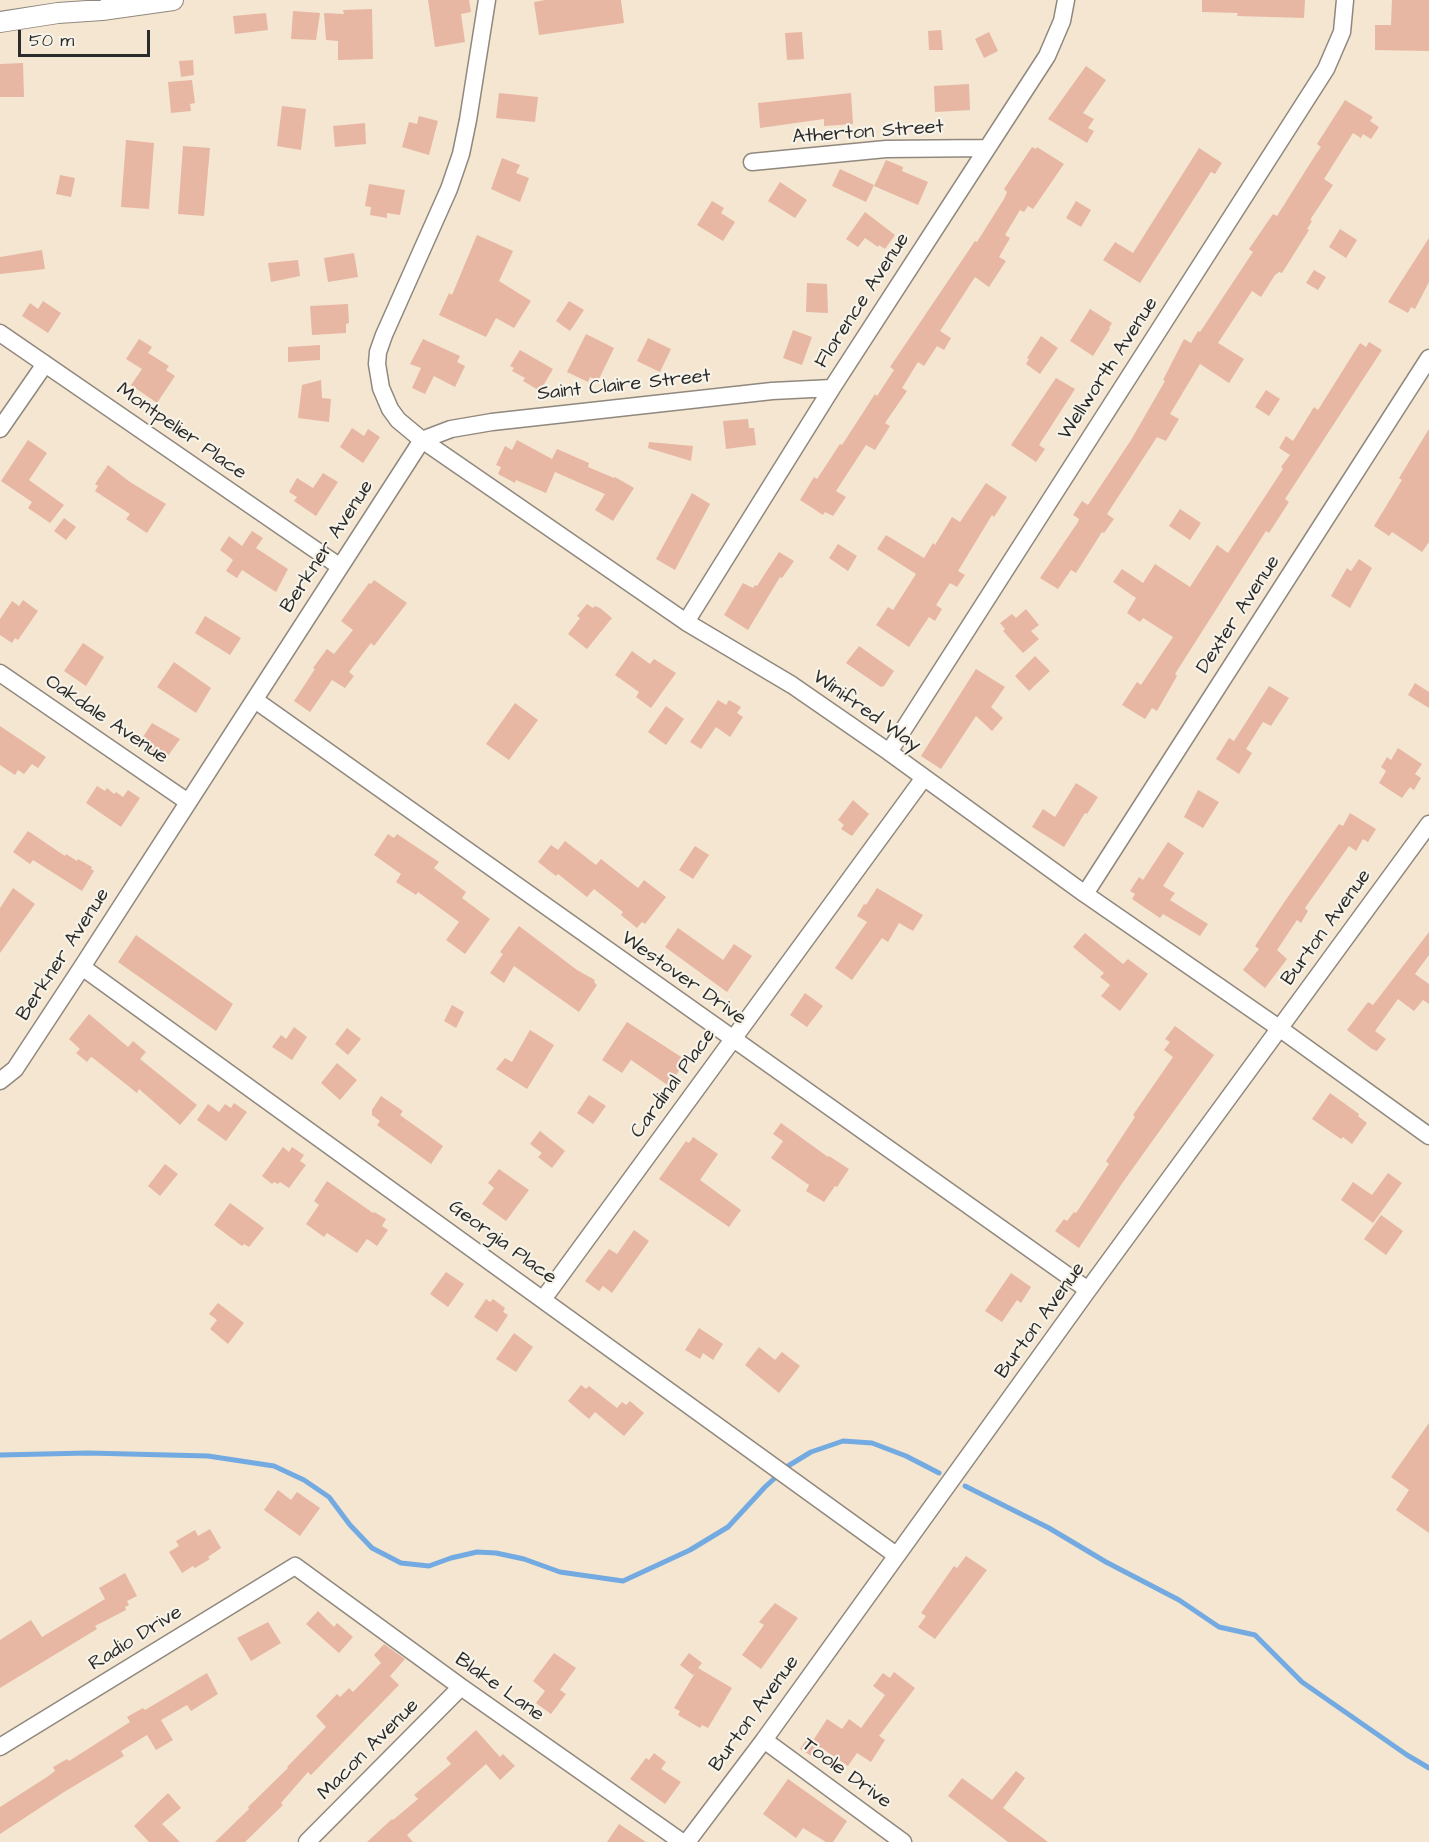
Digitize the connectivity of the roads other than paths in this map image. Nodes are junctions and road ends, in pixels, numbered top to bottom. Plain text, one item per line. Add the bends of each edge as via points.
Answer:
1 (173, 0) edge
2 (487, 0) edge
3 (1066, 0) edge
4 (1345, 0) edge
5 (60, 6) edge
6 (0, 22) edge
7 (986, 148) junction
8 (752, 162) dead end
9 (0, 333) edge
10 (1429, 358) edge
11 (45, 364) junction
12 (832, 388) junction
13 (0, 429) edge
14 (422, 440) junction
15 (339, 566) junction
16 (686, 622) junction
17 (0, 673) edge
18 (255, 700) junction
19 (889, 752) junction
20 (923, 779) junction
21 (188, 802) junction
22 (1429, 824) edge
23 (1085, 894) junction
24 (82, 967) junction
25 (1279, 1028) junction
26 (733, 1040) junction
27 (4, 1077) edge
28 (1429, 1136) edge
29 (1088, 1290) junction
30 (544, 1298) junction
31 (896, 1555) junction
32 (295, 1566) joint
33 (461, 1687) junction
34 (764, 1740) junction
35 (0, 1747) edge
36 (307, 1842) edge
37 (682, 1842) edge
38 (687, 1842) edge
39 (903, 1842) edge

1 - 5 street via 102,10
2 - 14 street via 461,154 378,352 381,388 390,409
3 - 7 street, Florence Avenue via 1047,56
4 - 19 street, Wellworth Avenue via 1342,32 1326,69
5 - 6 street
7 - 8 street, Atherton Street via 886,149
7 - 12 street, Florence Avenue
9 - 11 street, Montpelier Place
10 - 23 street, Dexter Avenue
11 - 13 street
11 - 15 street, Montpelier Place
12 - 14 street, Saint Claire Street via 492,422 451,429
12 - 16 street, Florence Avenue
14 - 15 street, Berkner Avenue
14 - 16 street, Winifred Way
15 - 18 street, Berkner Avenue
16 - 19 street, Winifred Way via 792,686
17 - 21 street, Oakdale Avenue
18 - 21 street, Berkner Avenue
18 - 26 street, Westover Drive
19 - 20 street, Winifred Way
20 - 23 street, Winifred Way
20 - 26 street, Cardinal Place
21 - 24 street, Berkner Avenue
22 - 25 street, Burton Avenue
23 - 25 street, Winifred Way
24 - 27 street, Berkner Avenue via 15,1069
24 - 30 street, Georgia Place
25 - 28 street, Winifred Way
25 - 29 street, Burton Avenue
26 - 29 street, Westover Drive
26 - 30 street, Cardinal Place
29 - 31 street, Burton Avenue
30 - 31 street, Georgia Place
31 - 34 street, Burton Avenue
32 - 33 street, Blake Lane
32 - 35 street, Radio Drive
33 - 36 street, Macon Avenue
33 - 37 street, Blake Lane
34 - 38 street, Burton Avenue
34 - 39 street, Toole Drive

